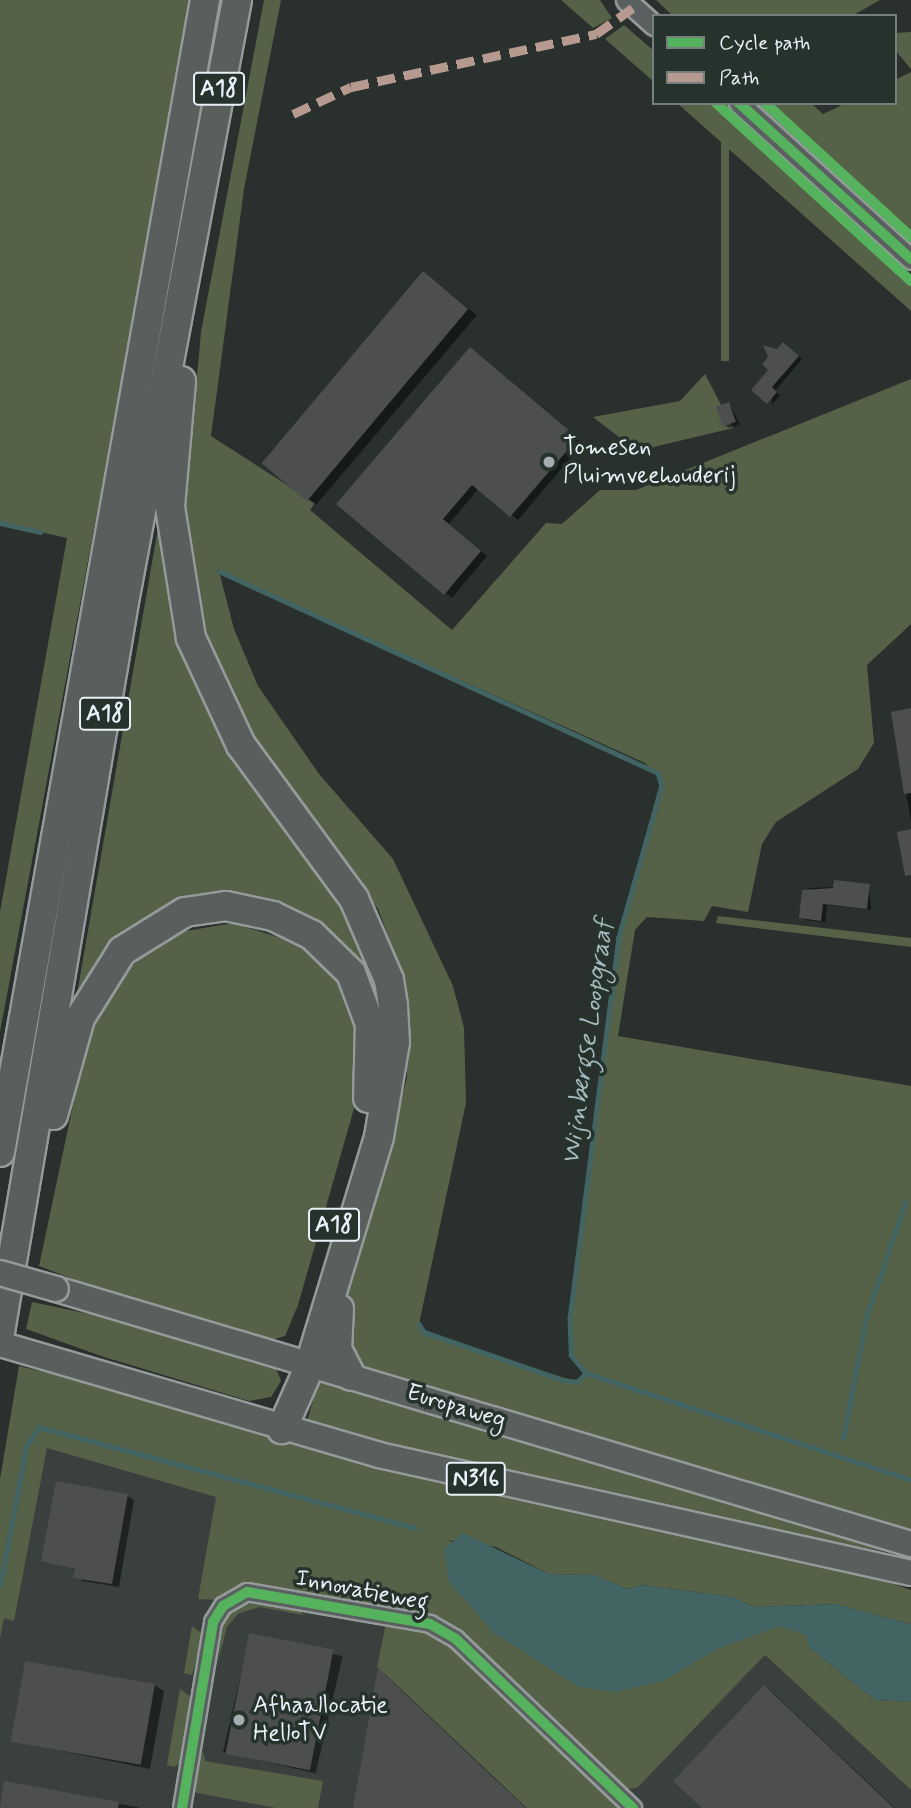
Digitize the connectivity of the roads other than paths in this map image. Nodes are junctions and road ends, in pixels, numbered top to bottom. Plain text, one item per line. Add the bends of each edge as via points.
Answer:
1 (205, 0) edge
2 (237, 0) edge
3 (626, 0) edge
4 (652, 23) edge
5 (741, 105) edge
6 (201, 178) junction
7 (911, 259) edge
8 (0, 1152) edge
9 (344, 1254) junction
10 (7, 1262) edge
11 (0, 1332) edge
12 (0, 1344) edge
13 (302, 1365) junction
14 (351, 1376) junction
15 (282, 1429) junction
16 (911, 1544) edge
17 (911, 1573) edge
18 (181, 1808) edge
19 (633, 1808) edge

1 - 8 highway, A18
2 - 6 highway, A18
3 - 4 street
5 - 7 street
6 - 9 highway, A18 via 170,507 180,600 220,709 354,900 389,981 393,1006 395,1042 382,1125
6 - 10 highway, A18
9 - 13 highway, A18
9 - 14 highway, A18 via 345,1284 334,1331 340,1360
10 - 11 highway, A18
10 - 13 main road, Europaweg / N316, bridge via 56,1289
10 - 13 highway, A18 via 79,1018 96,983 141,934 185,912 226,906 273,916 313,935 351,973 370,1024 373,1065
12 - 15 main road, N316
13 - 14 main road, Europaweg / N316
13 - 15 highway, A18
14 - 16 main road, Europaweg / N316
15 - 17 main road, N316 via 547,1496
18 - 19 street, Innovatieweg via 214,1622 223,1606 247,1592 410,1619 456,1639

